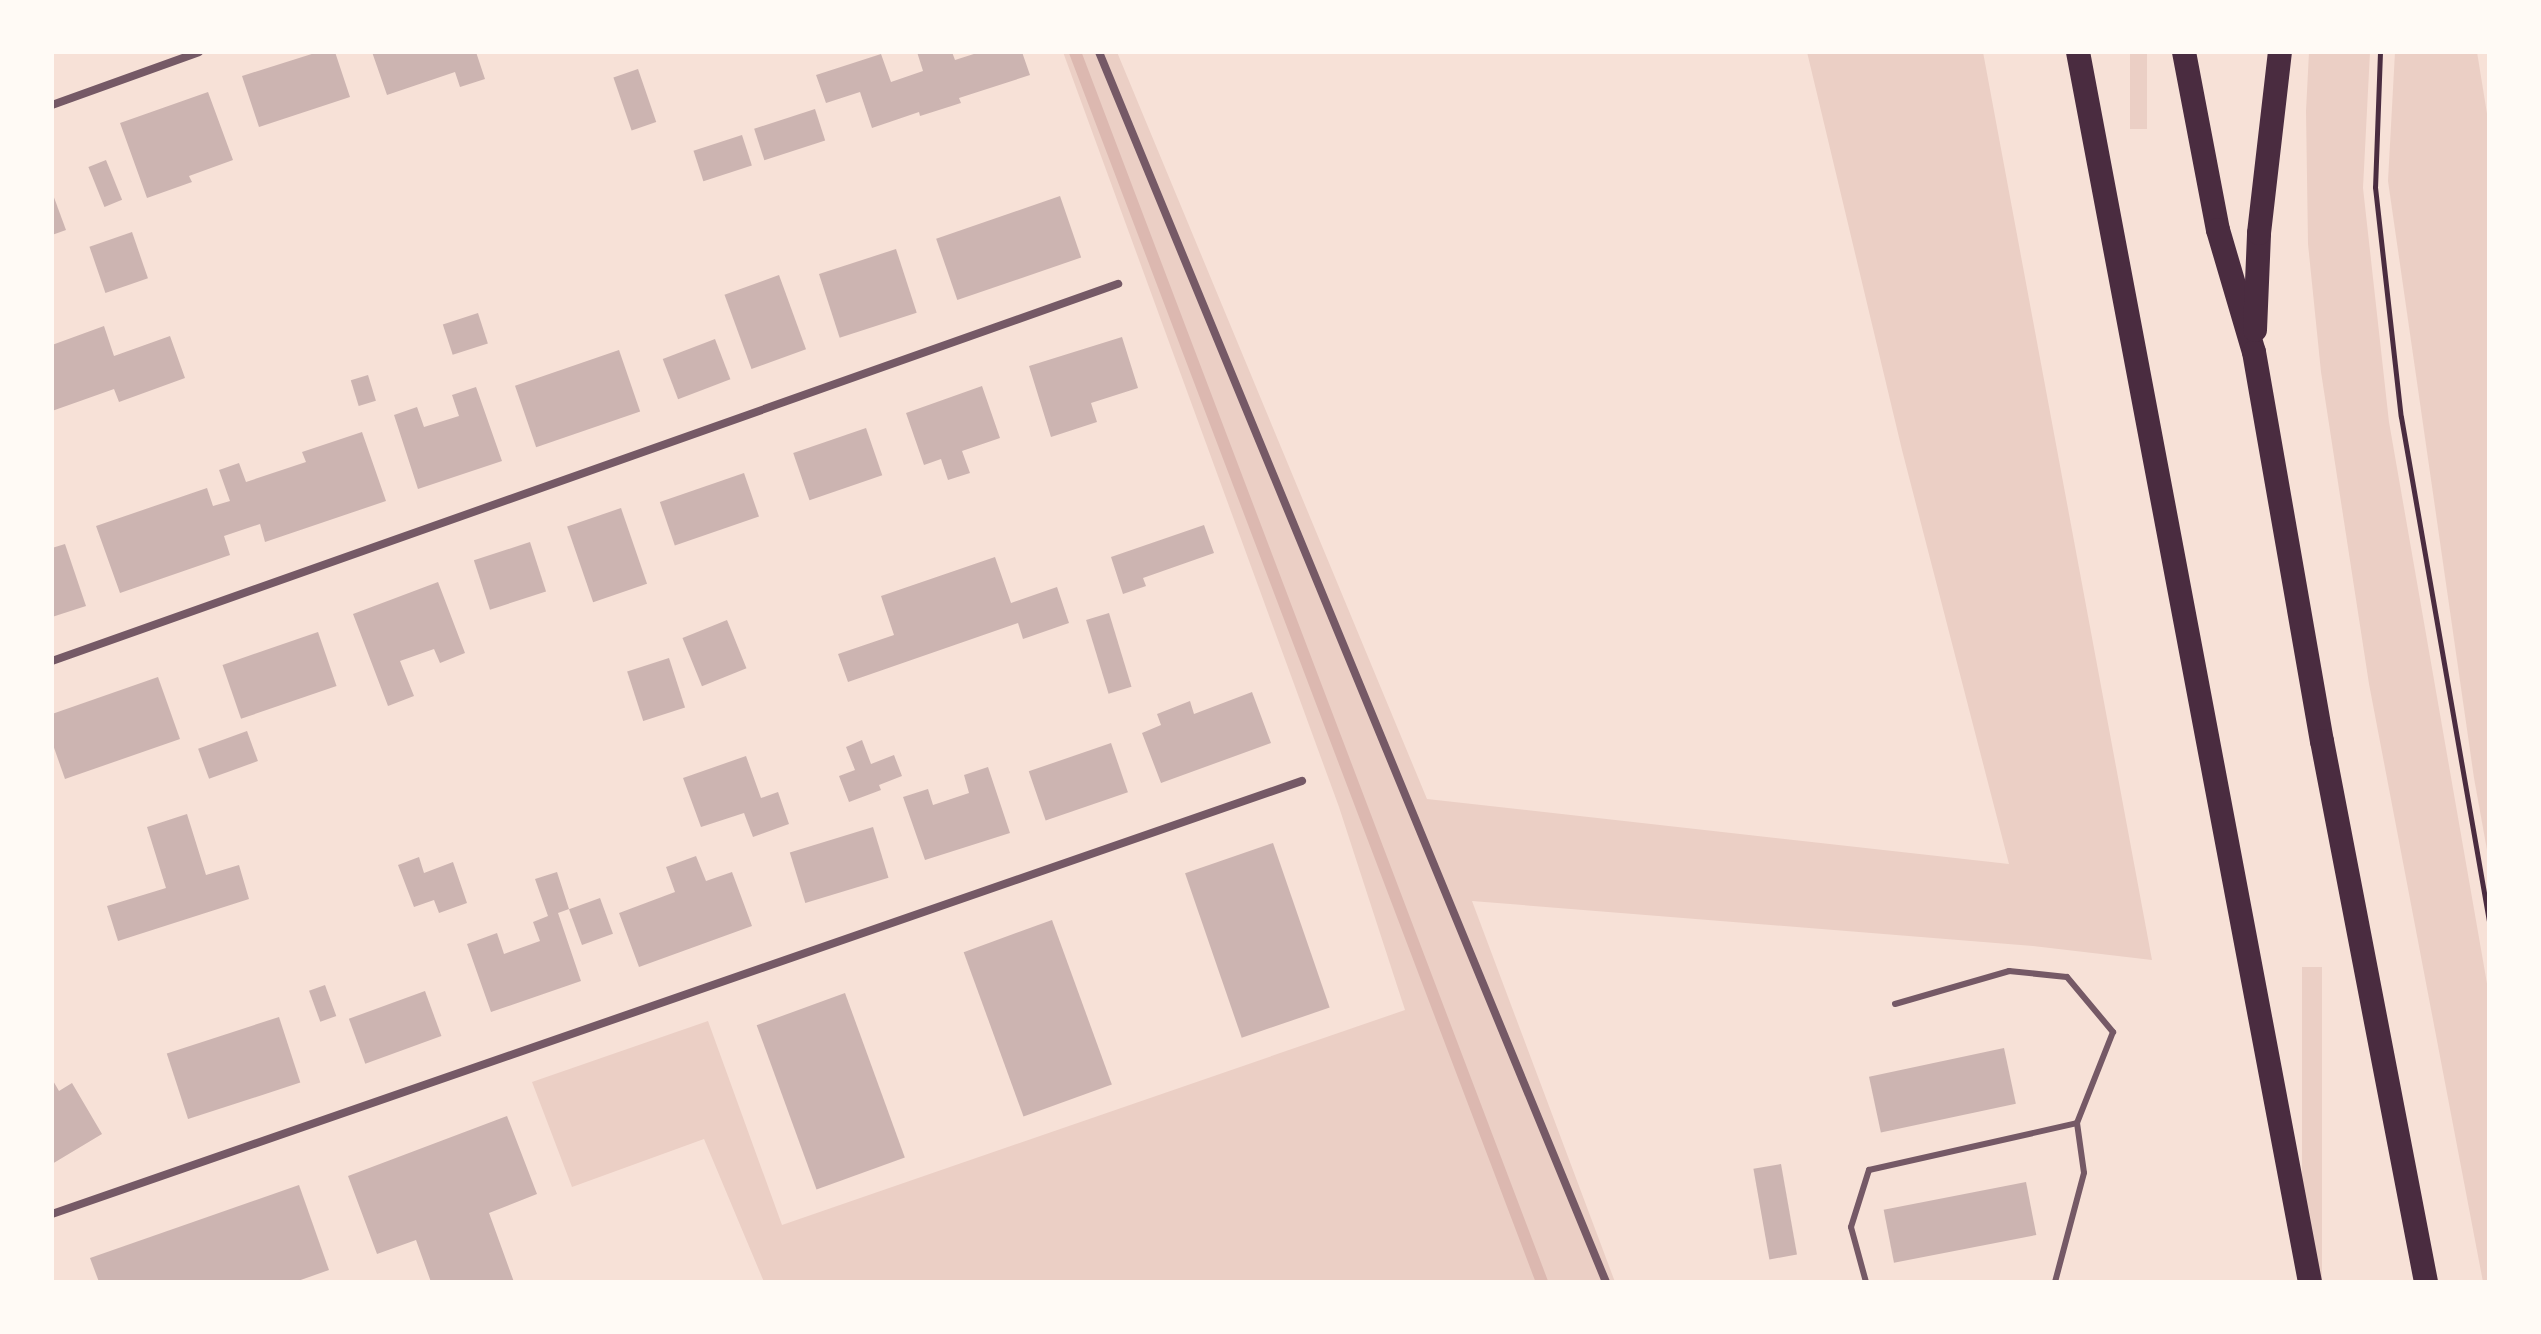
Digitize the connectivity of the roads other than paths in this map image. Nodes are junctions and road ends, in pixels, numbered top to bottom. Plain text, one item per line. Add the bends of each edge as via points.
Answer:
1 (199, 52) edge
2 (1099, 52) edge
3 (2078, 52) edge
4 (2184, 52) edge
5 (2280, 52) edge
6 (52, 105) edge
7 (1118, 284) dead end
8 (2254, 352) junction
9 (52, 661) edge
10 (1302, 781) dead end
11 (1895, 1004) dead end
12 (2077, 1123) junction
13 (52, 1214) edge
14 (1606, 1282) edge
15 (1866, 1282) edge
16 (2055, 1282) edge
17 (2310, 1282) edge
18 (2426, 1282) edge

1 - 6 street
2 - 14 street
3 - 17 highway
4 - 8 highway via 2218,230
5 - 8 highway via 2259,233
7 - 9 street
8 - 18 highway
10 - 13 street
11 - 12 lane via 2009,971 2067,977 2113,1032
12 - 15 lane via 1869,1170 1851,1227
12 - 16 lane via 2084,1173

